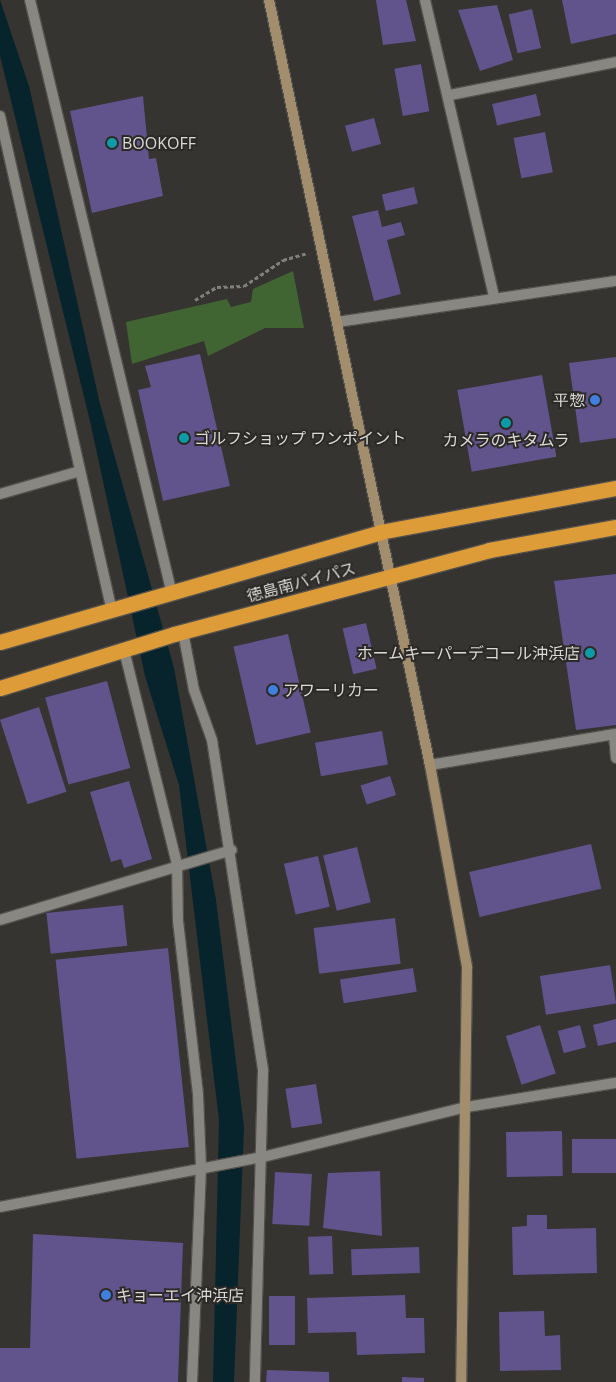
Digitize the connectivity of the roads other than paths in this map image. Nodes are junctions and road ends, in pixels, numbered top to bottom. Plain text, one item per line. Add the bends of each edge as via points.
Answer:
1 (30, 0) edge
2 (269, 0) edge
3 (425, 0) edge
4 (616, 62) edge
5 (450, 95) junction
6 (0, 116) edge
7 (616, 281) edge
8 (494, 297) junction
9 (337, 322) junction
10 (80, 471) junction
11 (616, 488) edge
12 (0, 494) edge
13 (616, 527) edge
14 (380, 532) junction
15 (391, 576) junction
16 (167, 591) junction
17 (112, 607) junction
18 (178, 633) junction
19 (0, 642) edge
20 (130, 648) junction
21 (0, 688) edge
22 (615, 735) edge
23 (616, 758) edge
24 (430, 765) junction
25 (232, 850) junction
26 (177, 864) junction
27 (0, 920) edge
28 (616, 1083) edge
29 (467, 1107) junction
30 (263, 1157) junction
31 (201, 1168) junction
32 (0, 1207) edge
33 (192, 1382) edge
34 (255, 1382) edge
35 (461, 1382) edge

1 - 16 street
2 - 9 street
3 - 5 street
4 - 5 street
5 - 8 street
6 - 10 street
7 - 8 street
8 - 9 street
9 - 14 street
10 - 12 street
10 - 17 street
11 - 14 highway, 徳島南バイパス
13 - 15 highway, 徳島南バイパス via 489,550
14 - 15 street
14 - 16 highway, 徳島南バイパス
15 - 18 highway, 徳島南バイパス
15 - 24 street
16 - 17 highway, 徳島南バイパス
17 - 19 highway, 徳島南バイパス
18 - 20 highway, 徳島南バイパス
18 - 25 street via 212,740
20 - 21 highway, 徳島南バイパス
20 - 26 street
22 - 23 street
22 - 24 street
24 - 29 street via 467,967
25 - 26 street
25 - 30 street via 263,1071
26 - 27 street
26 - 31 street via 178,921 198,1095
28 - 29 street
29 - 30 street
29 - 35 street
30 - 31 street
30 - 34 street
31 - 32 street
31 - 33 street

